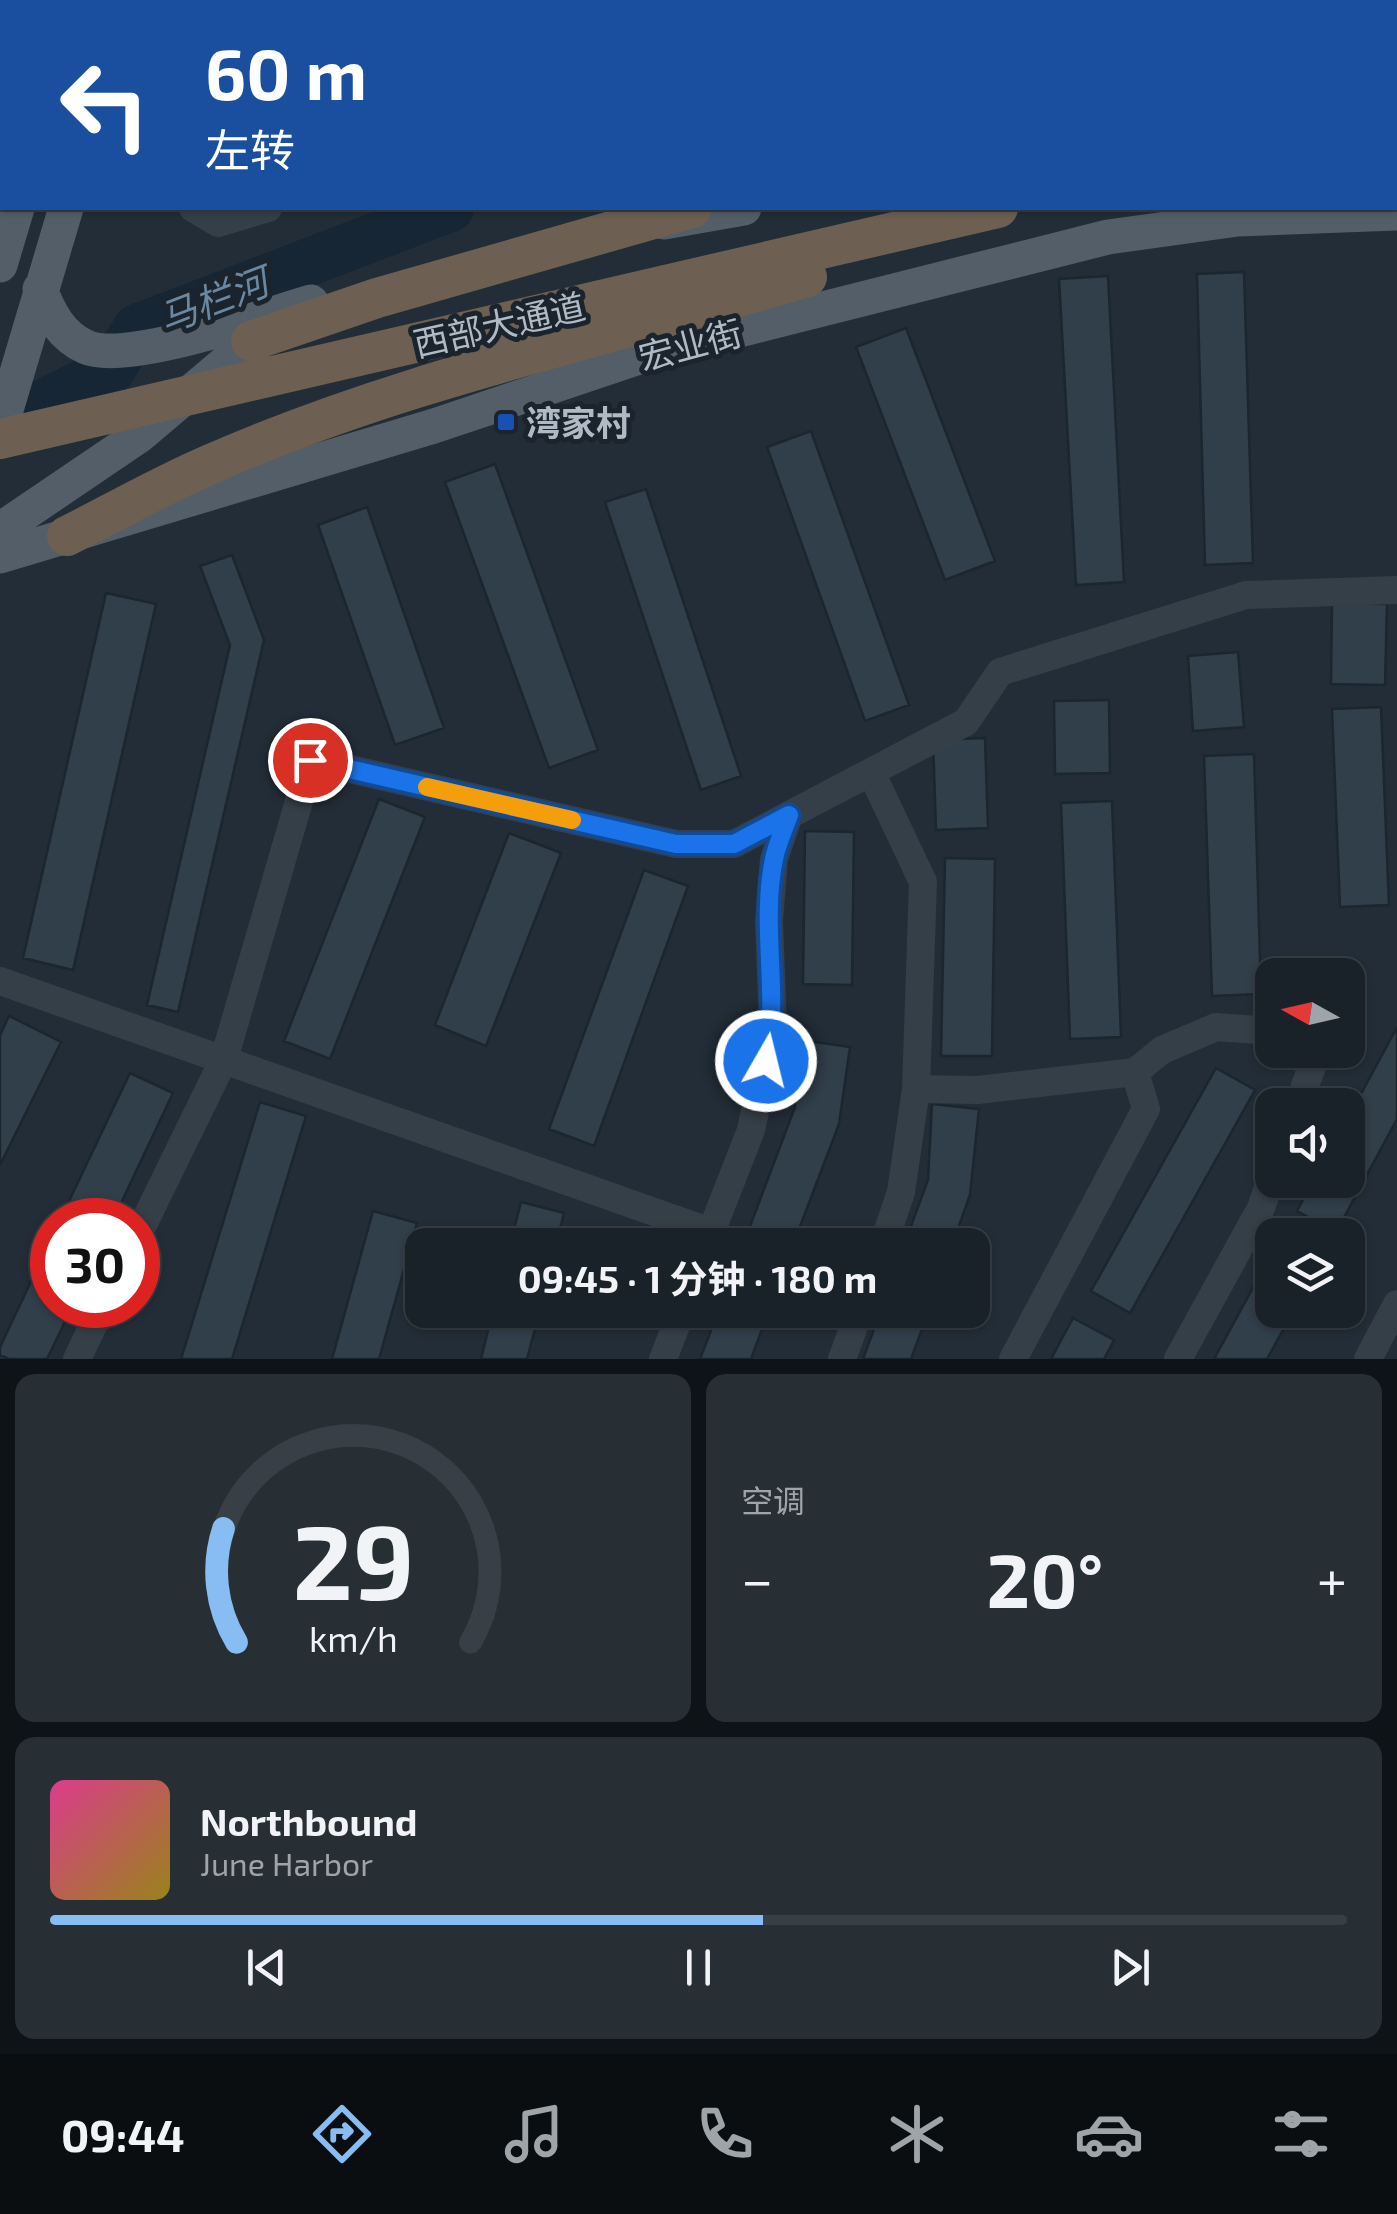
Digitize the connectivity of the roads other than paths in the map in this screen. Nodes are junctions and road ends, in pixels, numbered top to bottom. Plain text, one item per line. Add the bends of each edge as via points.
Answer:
1 (16, 210) edge
2 (65, 210) edge
3 (196, 210) edge
4 (261, 210) edge
5 (685, 210) edge
6 (733, 210) edge
7 (885, 210) edge
8 (989, 210) edge
9 (1230, 213) edge
10 (1397, 213) edge
11 (943, 220) junction
12 (0, 265) edge
13 (40, 288) junction
14 (290, 308) junction
15 (252, 340) junction
16 (0, 414) edge
17 (0, 430) edge
18 (0, 439) edge
19 (0, 530) edge
20 (68, 536) junction
21 (0, 556) edge
22 (1397, 590) edge
23 (871, 772) junction
24 (789, 815) junction
25 (0, 981) edge
26 (1255, 1030) edge
27 (224, 1059) junction
28 (1135, 1072) junction
29 (916, 1088) junction
30 (156, 1198) edge
31 (1264, 1198) edge
32 (681, 1228) edge
33 (712, 1228) edge
34 (888, 1228) edge
35 (1397, 1304) edge
36 (92, 1328) edge
37 (675, 1328) edge
38 (853, 1328) edge
39 (76, 1359) edge
40 (663, 1359) edge
41 (842, 1359) edge
42 (1013, 1359) edge
43 (1178, 1359) edge
44 (1368, 1359) edge

1 - 12 main road
2 - 13 main road
3 - 4 street via 218,223
5 - 15 highway
6 - 14 main road via 465,257
7 - 16 highway, 西部大通道
8 - 11 highway, 西部大通道
9 - 10 main road, 宏业街
9 - 20 main road, 宏业街 via 1108,237 660,350
11 - 18 highway, 西部大通道
11 - 20 highway via 818,274 470,372 302,428 210,464
13 - 14 main road via 57,323 88,348 108,351
13 - 17 main road
14 - 15 main road
15 - 19 main road via 113,453
20 - 21 main road, 宏业街
22 - 23 street via 1246,595 1000,672 966,722
23 - 24 street
23 - 29 street via 923,882
24 - 27 street via 734,844 676,844 310,760
24 - 33 street via 774,859 769,921 773,1026 751,1130
25 - 27 street
26 - 28 street via 1216,1027 1162,1050
27 - 30 street
27 - 32 street
28 - 29 street via 978,1090
28 - 42 street via 1146,1108
29 - 34 street via 902,1192
31 - 43 street
35 - 44 street
36 - 39 street
37 - 40 street
38 - 41 street

